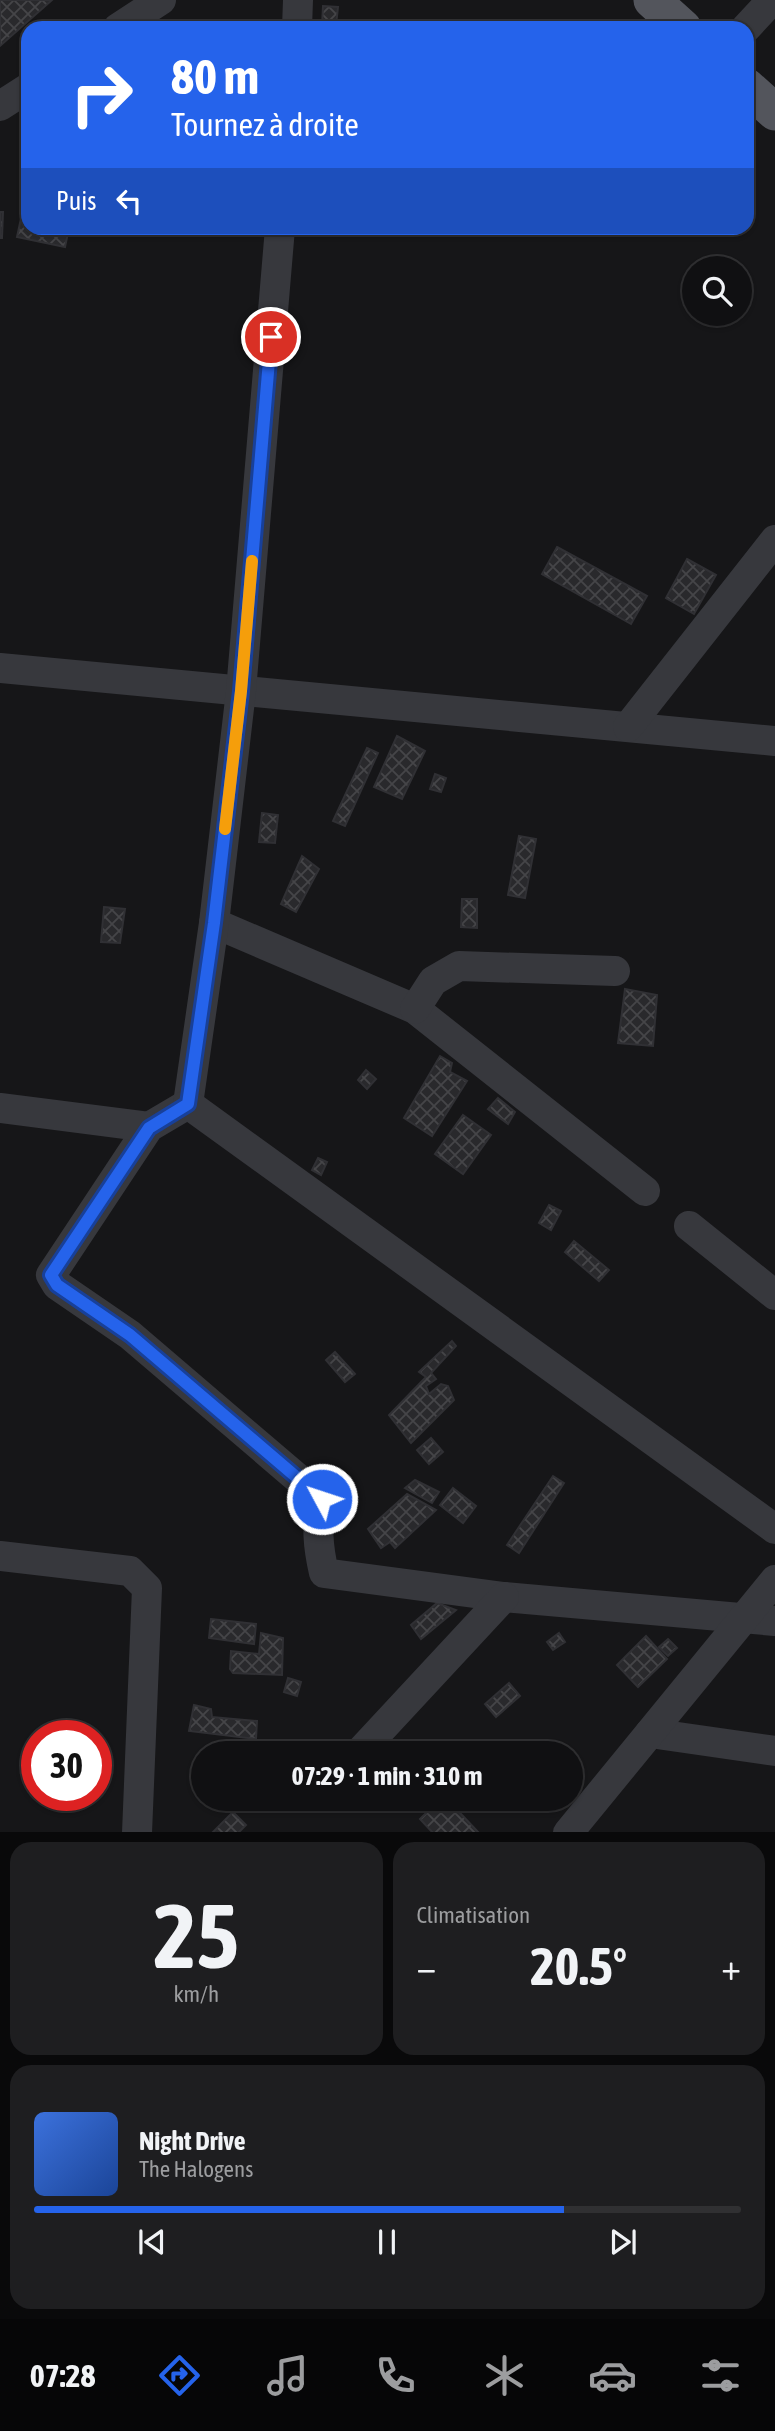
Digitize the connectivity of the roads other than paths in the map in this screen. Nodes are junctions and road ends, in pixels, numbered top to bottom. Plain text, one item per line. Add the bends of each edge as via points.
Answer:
1 (161, 0) edge
2 (298, 0) edge
3 (652, 0) edge
4 (772, 0) edge
5 (129, 21) edge
6 (297, 21) edge
7 (675, 21) edge
8 (752, 21) edge
9 (754, 93) edge
10 (775, 111) edge
11 (279, 235) edge
12 (775, 540) edge
13 (0, 668) edge
14 (241, 691) junction
15 (628, 727) junction
16 (775, 741) edge
17 (214, 923) junction
18 (615, 971) dead end
19 (415, 1009) junction
20 (188, 1104) junction
21 (0, 1108) edge
22 (149, 1128) junction
23 (645, 1191) dead end
24 (689, 1226) dead end
25 (775, 1295) edge
26 (775, 1529) edge
27 (0, 1556) edge
28 (775, 1580) edge
29 (504, 1597) junction
30 (742, 1618) junction
31 (775, 1621) edge
32 (650, 1733) junction
33 (370, 1741) edge
34 (775, 1751) edge
35 (579, 1825) edge
36 (137, 1832) edge

1 - 5 street
2 - 6 street
3 - 7 main road
4 - 8 street
9 - 10 main road
11 - 14 street
12 - 15 street
13 - 14 street
14 - 15 street
14 - 17 street
15 - 16 street
17 - 19 street
17 - 20 street
18 - 19 street via 459,966 433,981
19 - 23 street
20 - 22 street
20 - 26 street
21 - 22 street
22 - 29 street via 51,1275 57,1285 130,1335 322,1499 317,1521 324,1573
24 - 25 street
27 - 36 street via 130,1571 147,1588
28 - 30 street
29 - 30 street
29 - 33 street
30 - 31 street
30 - 32 street
32 - 34 street
32 - 35 street

